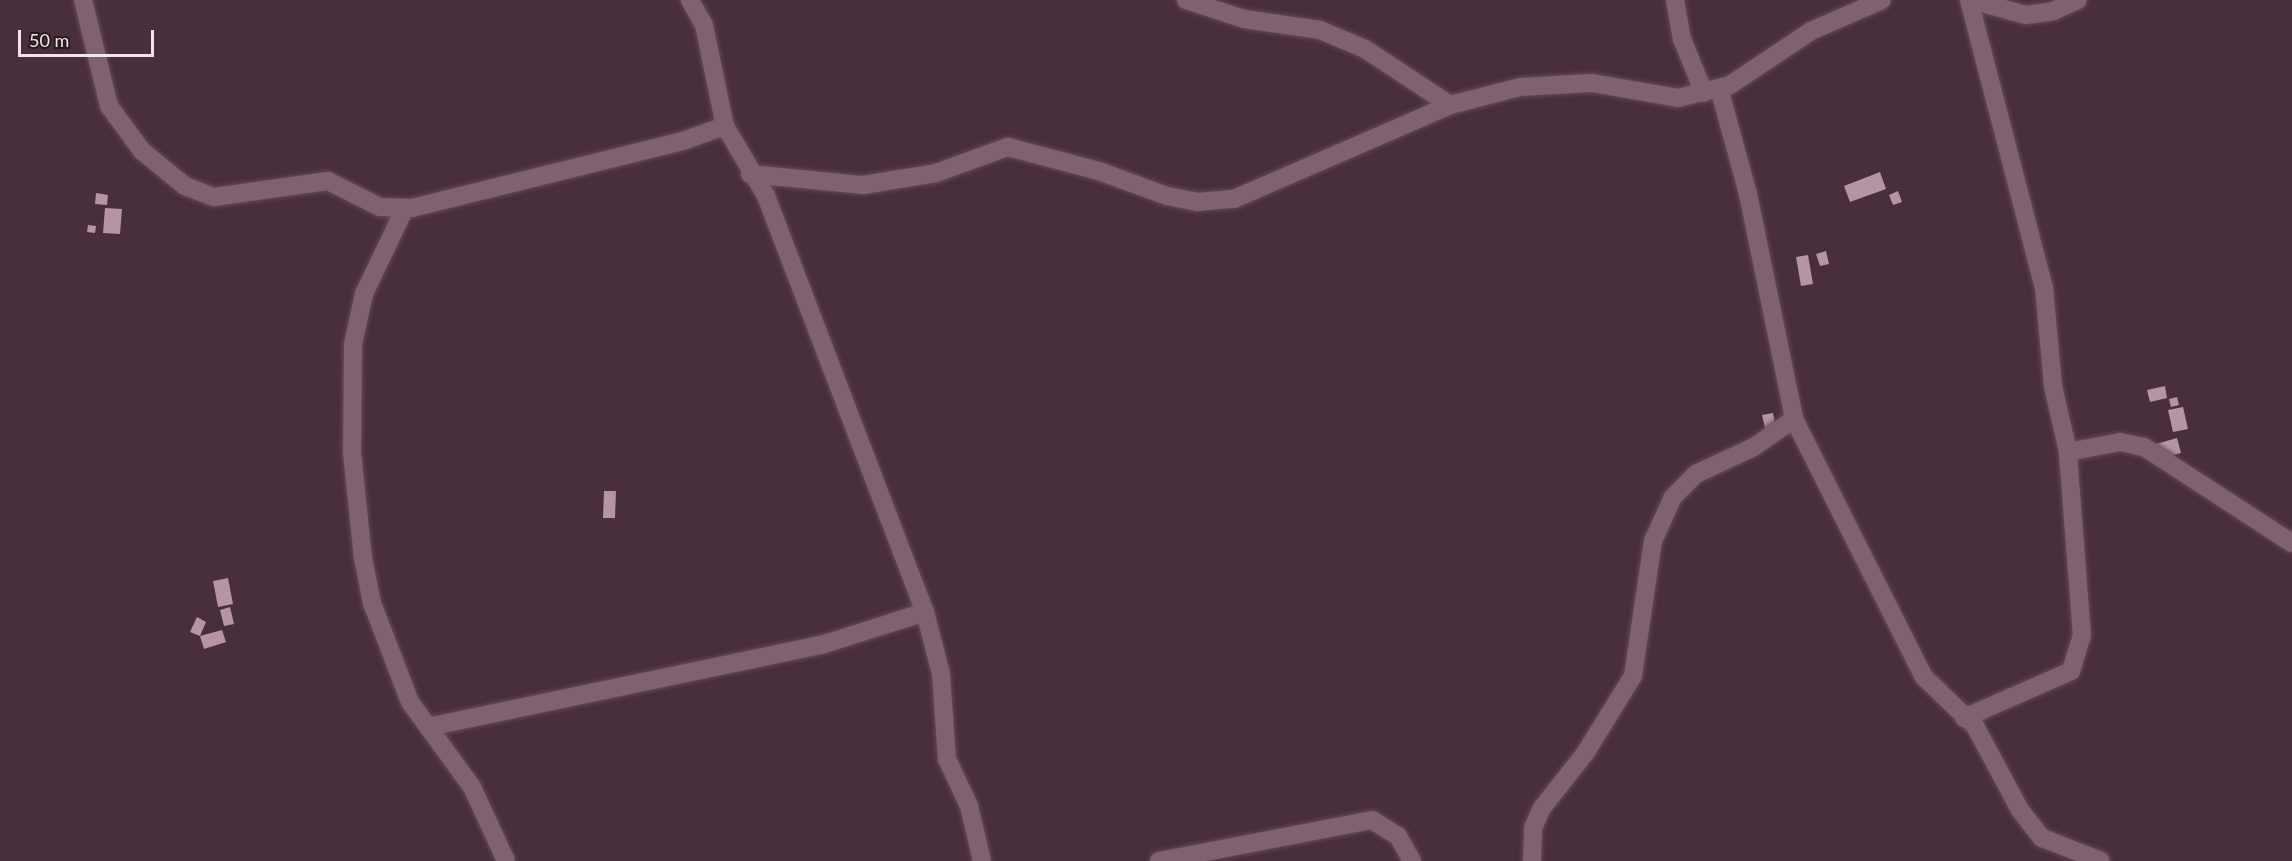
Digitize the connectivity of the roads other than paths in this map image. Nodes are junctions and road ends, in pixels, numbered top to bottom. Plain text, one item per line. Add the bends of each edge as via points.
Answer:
1 (83, 0) edge
2 (690, 0) edge
3 (710, 0) edge
4 (1186, 0) edge
5 (1676, 0) edge
6 (1882, 0) edge
7 (1970, 0) edge
8 (2078, 0) edge
9 (700, 18) junction
10 (1712, 90) junction
11 (1450, 105) junction
12 (725, 126) junction
13 (750, 174) junction
14 (405, 208) junction
15 (1794, 419) junction
16 (2068, 452) junction
17 (2292, 543) edge
18 (925, 612) junction
19 (1964, 718) junction
20 (428, 727) junction
21 (506, 861) edge
22 (982, 861) edge
23 (1159, 861) edge
24 (1412, 861) edge
25 (1532, 861) edge
26 (2101, 861) edge

1 - 14 street via 110,106 142,151 185,186 214,197 328,181 380,207
2 - 9 street
3 - 9 street
4 - 11 street via 1244,19 1320,30 1365,49
5 - 10 street via 1682,39
6 - 10 street via 1811,31
7 - 8 street via 2026,15 2053,11
7 - 16 street via 2029,214 2044,288 2053,386
9 - 12 street
10 - 11 street via 1649,97 1592,83 1558,84 1520,87
10 - 15 street via 1748,194
11 - 13 street via 1234,199 1197,202 1167,196 1099,171 1008,147 936,173 863,185
12 - 13 street
12 - 14 street via 683,141
13 - 18 street via 766,196
14 - 20 street via 362,304 353,344 352,452 372,603 410,702
15 - 19 street via 1924,677
15 - 25 street via 1754,447 1696,474 1673,497 1653,541 1632,676 1586,752 1542,808 1533,828
16 - 17 street via 2120,442 2144,447
16 - 19 street via 2082,636 2078,654 2071,671
18 - 20 street via 821,645 637,681 508,715
18 - 22 street via 941,674 947,759 969,806
19 - 26 street via 1980,733 2020,810 2042,838
20 - 21 street via 472,787
23 - 24 street via 1372,820 1398,836

